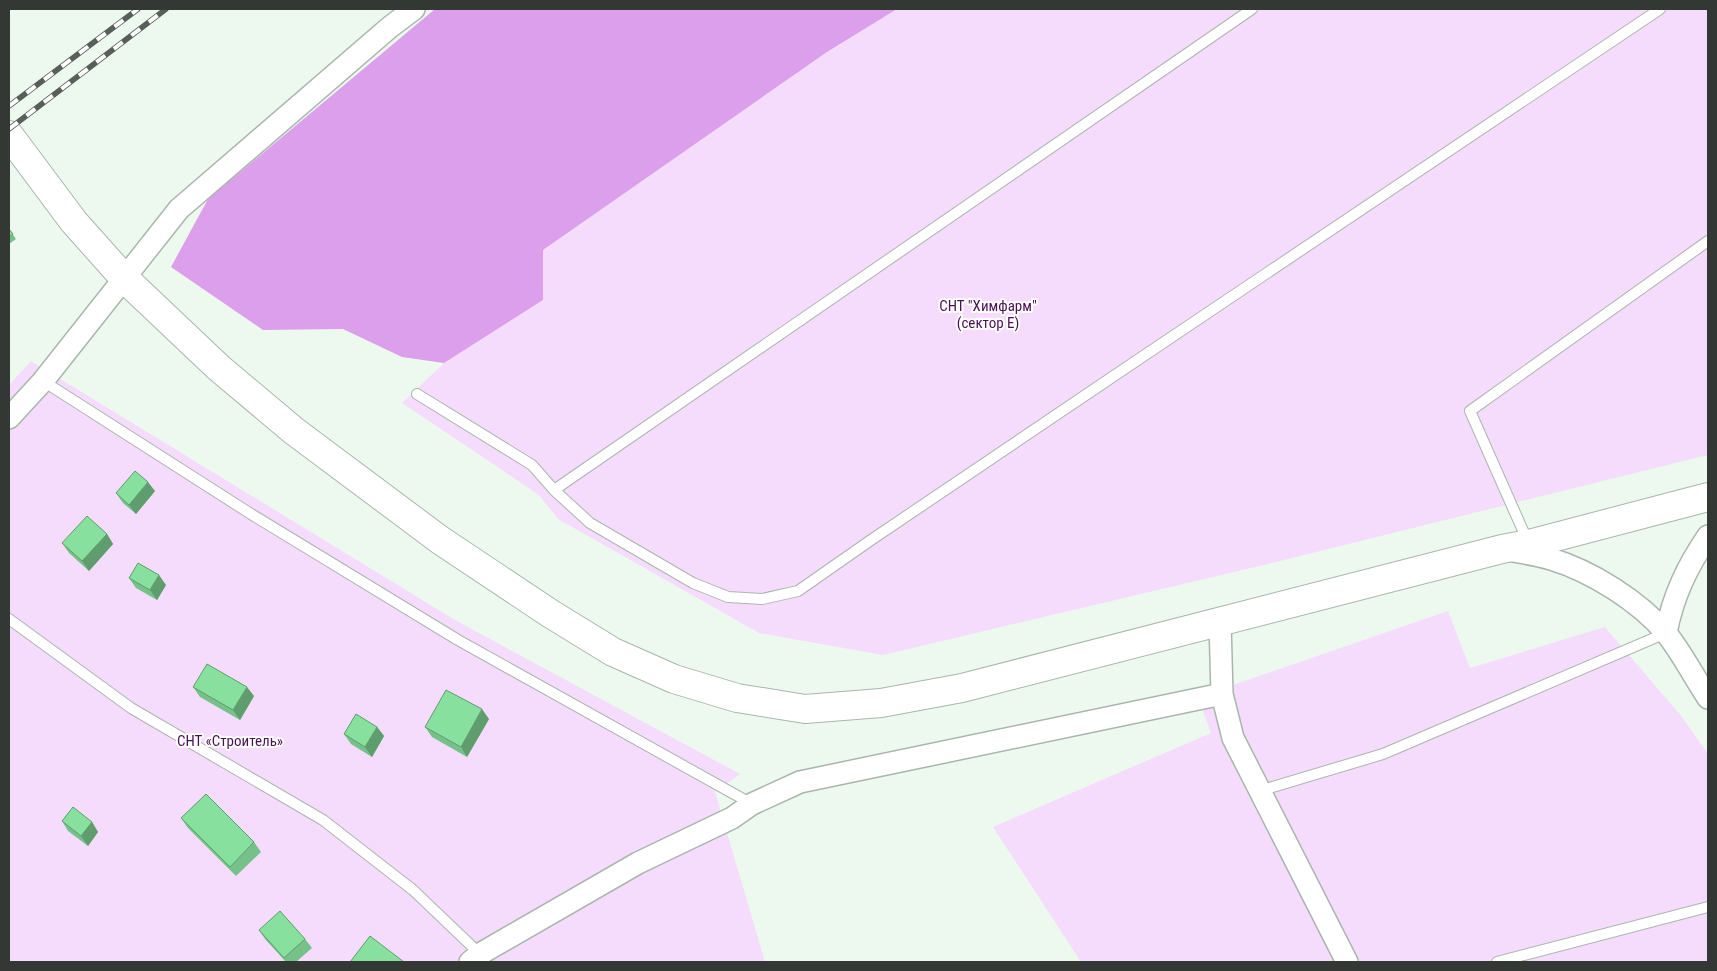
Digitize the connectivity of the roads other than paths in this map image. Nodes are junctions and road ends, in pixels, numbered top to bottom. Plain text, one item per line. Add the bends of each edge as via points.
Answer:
1 (414, 9) edge
2 (1252, 9) edge
3 (1660, 9) edge
4 (9, 136) edge
5 (1708, 241) edge
6 (124, 278) junction
7 (43, 381) junction
8 (417, 394) dead end
9 (9, 418) edge
10 (554, 490) junction
11 (1708, 497) edge
12 (1708, 536) edge
13 (1529, 544) junction
14 (1502, 549) junction
15 (9, 619) edge
16 (1220, 622) junction
17 (1666, 633) junction
18 (1222, 694) junction
19 (1708, 698) edge
20 (1259, 791) junction
21 (752, 804) junction
22 (1708, 907) edge
23 (475, 958) edge
24 (1347, 962) edge
25 (1497, 962) edge

1 - 6 street via 179,209
2 - 10 lane
3 - 10 lane via 798,591 762,599 728,597 693,583 590,523
4 - 6 main road via 74,222
5 - 13 lane via 1470,411
6 - 7 street
6 - 16 main road via 219,368 294,431 440,540 613,652 674,679 737,698 805,709 881,703 962,688
7 - 9 street
7 - 21 lane via 251,514 458,640
8 - 10 lane via 532,466
11 - 13 main road
12 - 17 street via 1682,580
13 - 14 main road
14 - 16 main road
14 - 17 street via 1550,558 1586,573 1644,611
15 - 23 lane via 131,708 324,820 413,890
16 - 18 street
17 - 19 street
17 - 20 lane via 1383,754
18 - 20 street via 1233,738
18 - 21 street via 800,782
20 - 24 street
21 - 23 street via 732,818 638,863
22 - 25 lane

